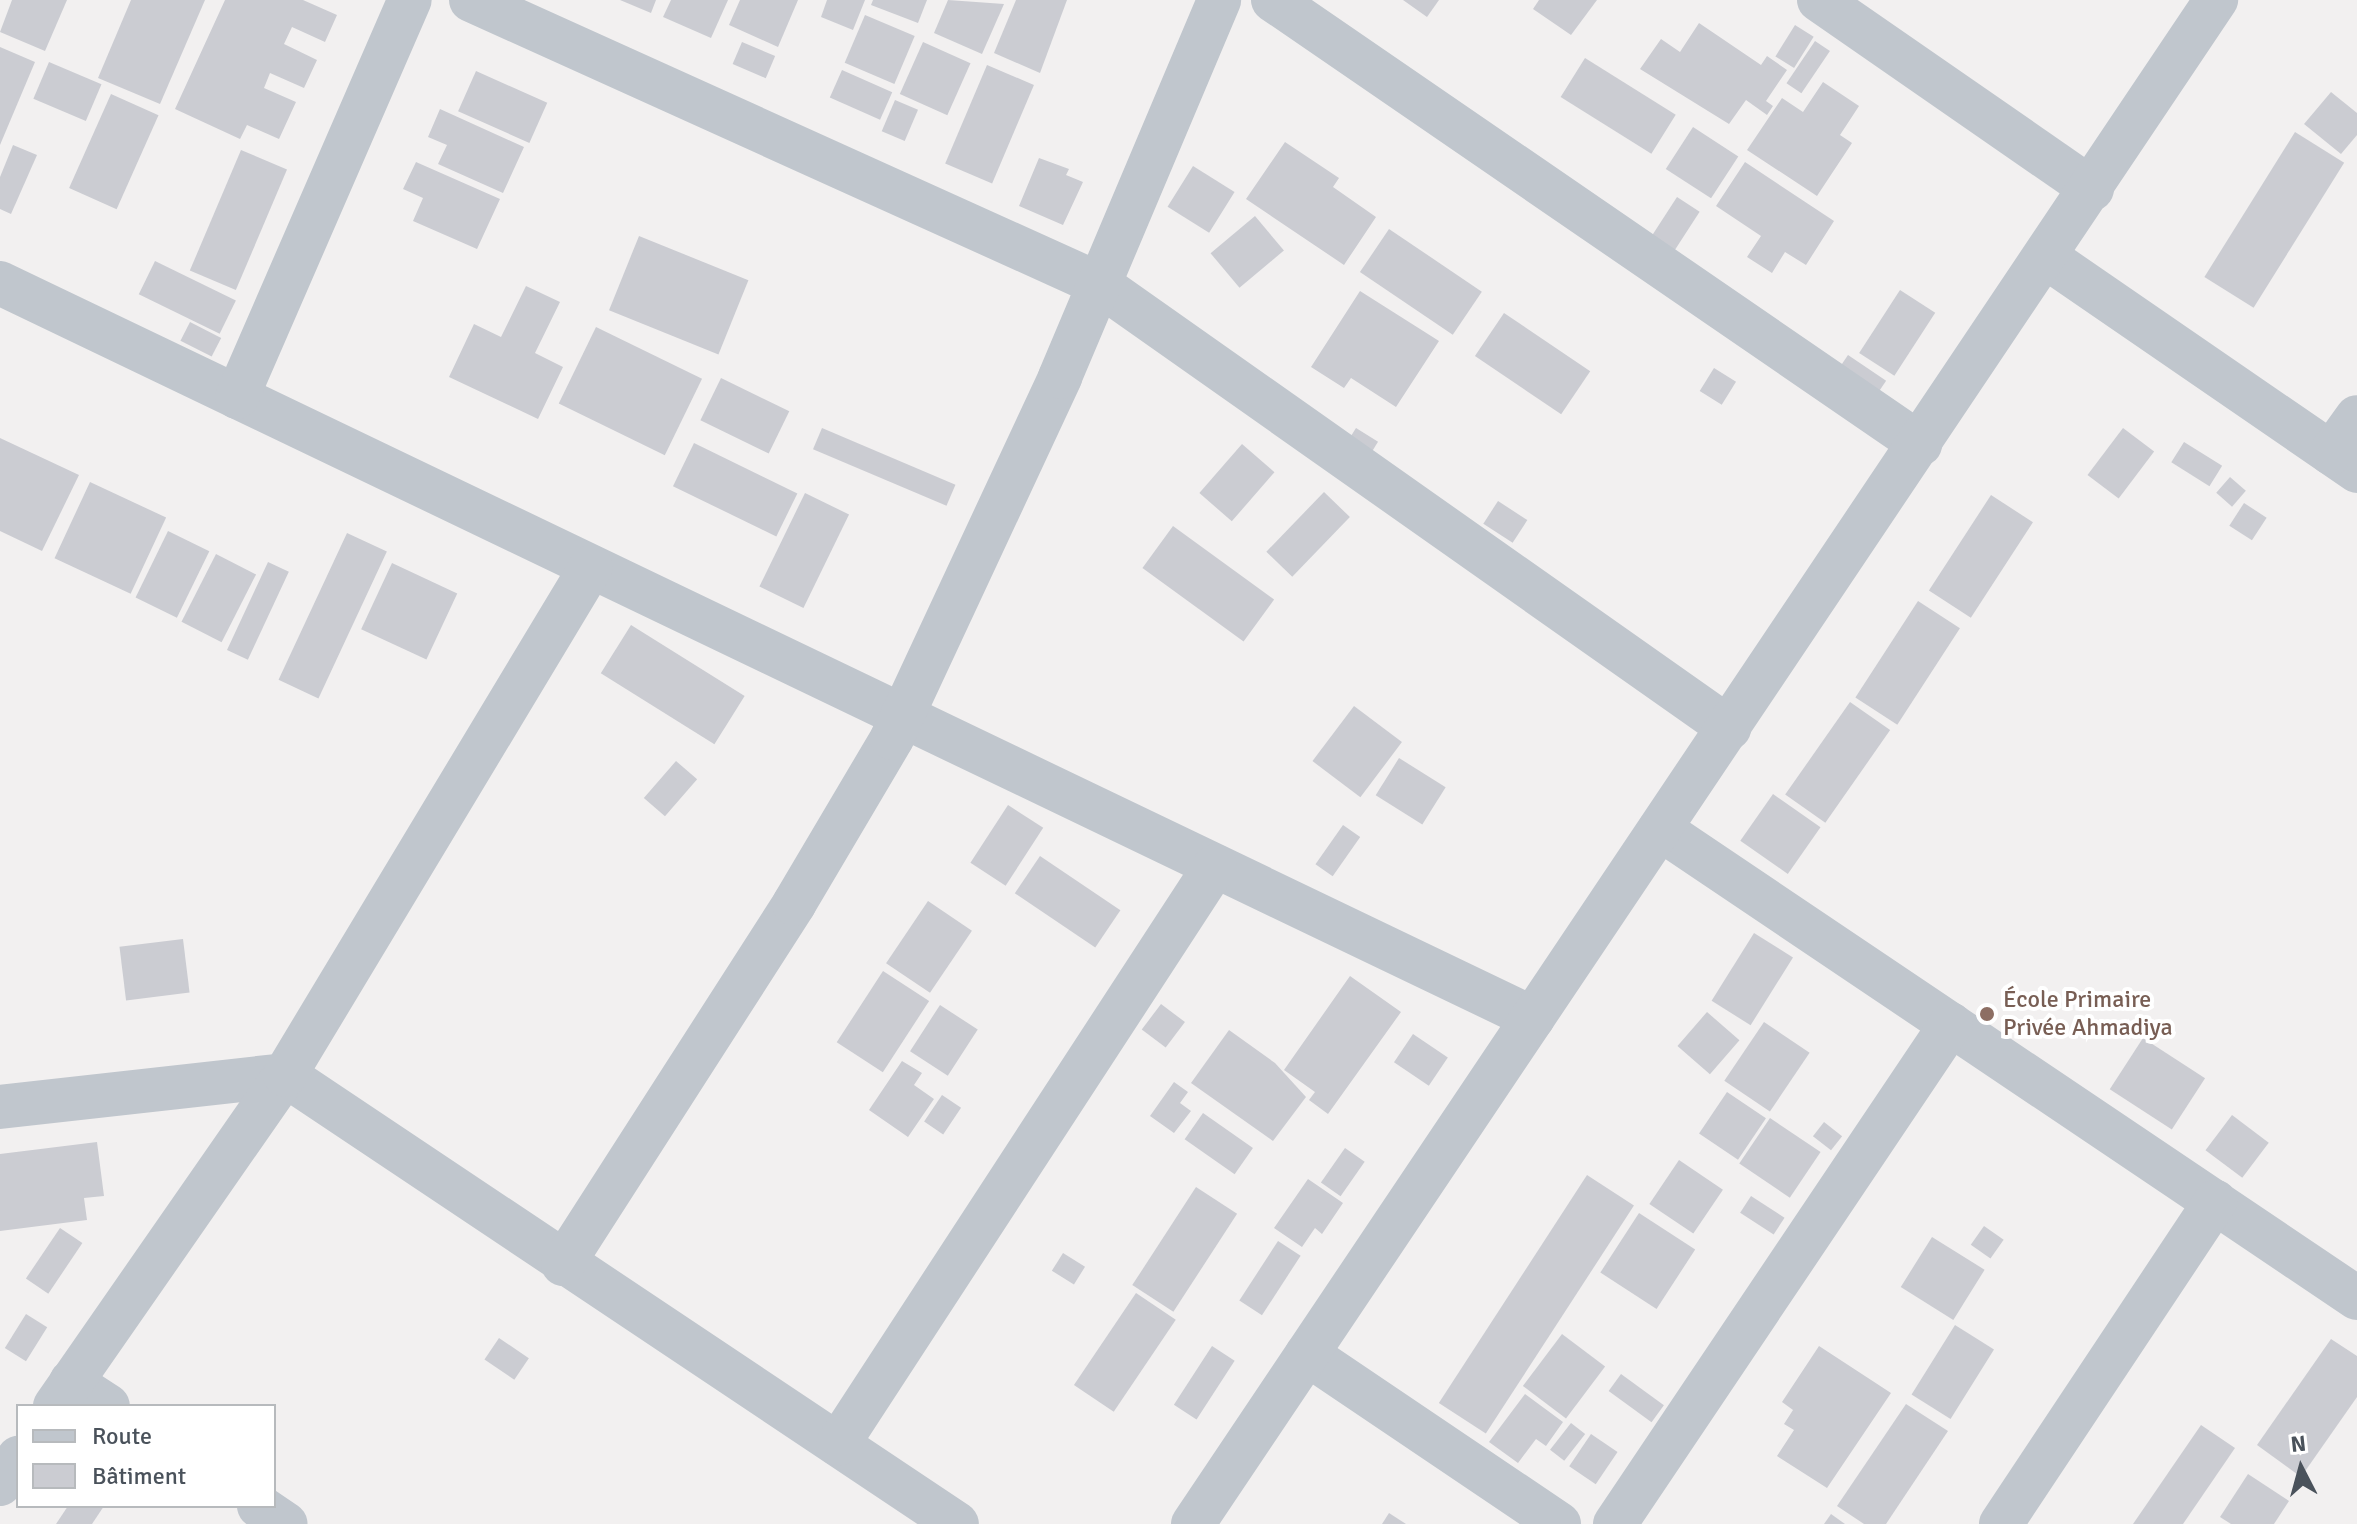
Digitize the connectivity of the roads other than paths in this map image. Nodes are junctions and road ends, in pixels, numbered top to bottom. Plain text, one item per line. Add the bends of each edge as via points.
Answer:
1 (410, 0) edge
2 (471, 0) edge
3 (1219, 0) edge
4 (1273, 0) edge
5 (1819, 0) edge
6 (2216, 0) edge
7 (2092, 189) junction
8 (2046, 257) junction
9 (0, 283) edge
10 (1099, 284) junction
11 (237, 397) junction
12 (2357, 417) edge
13 (1920, 444) junction
14 (2344, 462) edge
15 (591, 567) junction
16 (903, 716) junction
17 (1729, 728) junction
18 (1660, 829) junction
19 (1215, 866) junction
20 (1533, 1018) junction
21 (1951, 1024) junction
22 (285, 1075) junction
23 (0, 1107) edge
24 (2215, 1202) junction
25 (563, 1264) junction
26 (2357, 1298) edge
27 (1307, 1354) junction
28 (63, 1394) edge
29 (100, 1404) edge
30 (838, 1444) junction
31 (16, 1461) edge
32 (0, 1484) edge
33 (262, 1508) edge
34 (286, 1524) edge
35 (957, 1524) edge
36 (1193, 1524) edge
37 (1559, 1524) edge
38 (1615, 1524) edge
39 (2001, 1524) edge

1 - 11 street
2 - 10 street
3 - 10 street
4 - 13 street
5 - 7 street
6 - 7 street
7 - 8 street
8 - 13 street
8 - 14 street
9 - 11 street
10 - 16 street
10 - 17 street
11 - 15 street
12 - 14 street
13 - 17 street
15 - 16 street
15 - 22 street
16 - 19 street
16 - 25 street via 794,904
17 - 18 street
18 - 20 street
18 - 21 street
19 - 20 street
19 - 30 street
20 - 27 street
21 - 24 street
21 - 38 street
22 - 23 street
22 - 25 street
22 - 28 street
24 - 26 street
24 - 39 street
25 - 30 street
27 - 36 street
27 - 37 street
28 - 29 street
30 - 35 street
31 - 32 street
33 - 34 street

